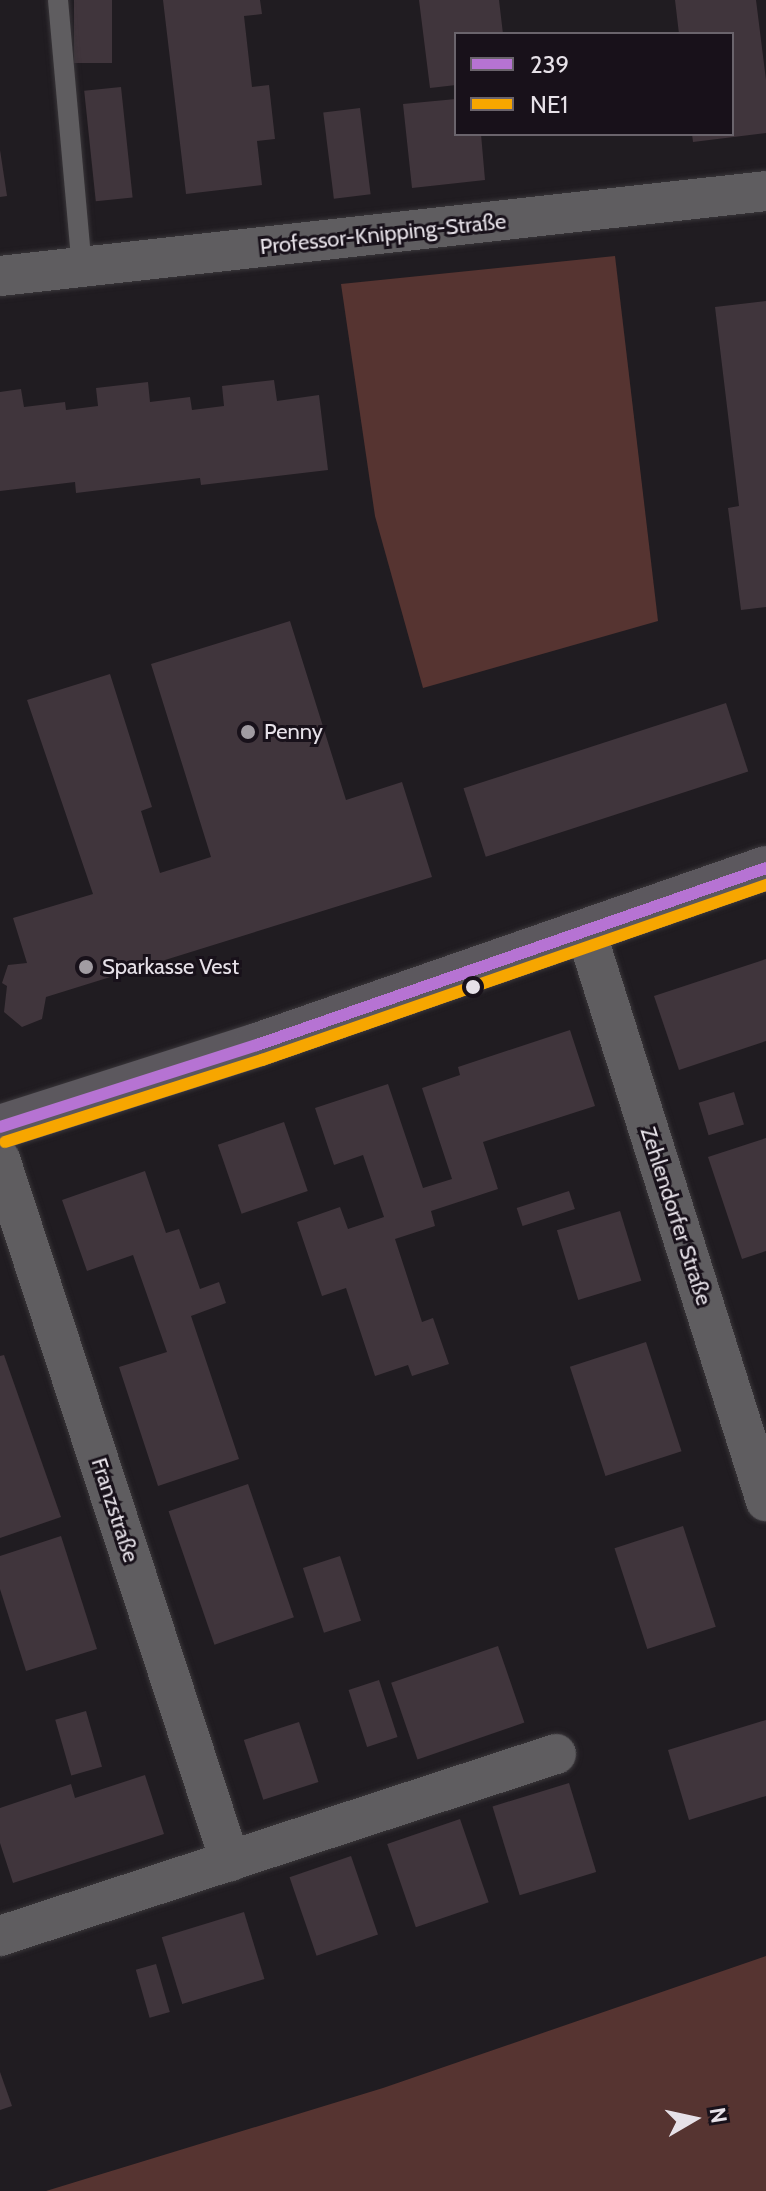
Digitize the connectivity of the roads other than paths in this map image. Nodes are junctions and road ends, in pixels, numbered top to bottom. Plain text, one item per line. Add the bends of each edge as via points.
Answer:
1 (58, 0) edge
2 (766, 191) edge
3 (82, 267) junction
4 (0, 276) edge
5 (766, 868) edge
6 (586, 932) junction
7 (0, 1127) edge
8 (0, 1159) edge
9 (766, 1501) edge
10 (556, 1754) dead end
11 (230, 1861) junction
12 (0, 1936) edge

1 - 3 lane
2 - 3 street, Professor-Knipping-Straße
3 - 4 street, Professor-Knipping-Straße
5 - 6 main road
6 - 7 main road
6 - 9 street, Zehlendorfer Straße
8 - 11 street, Franzstraße
10 - 11 street
11 - 12 street

